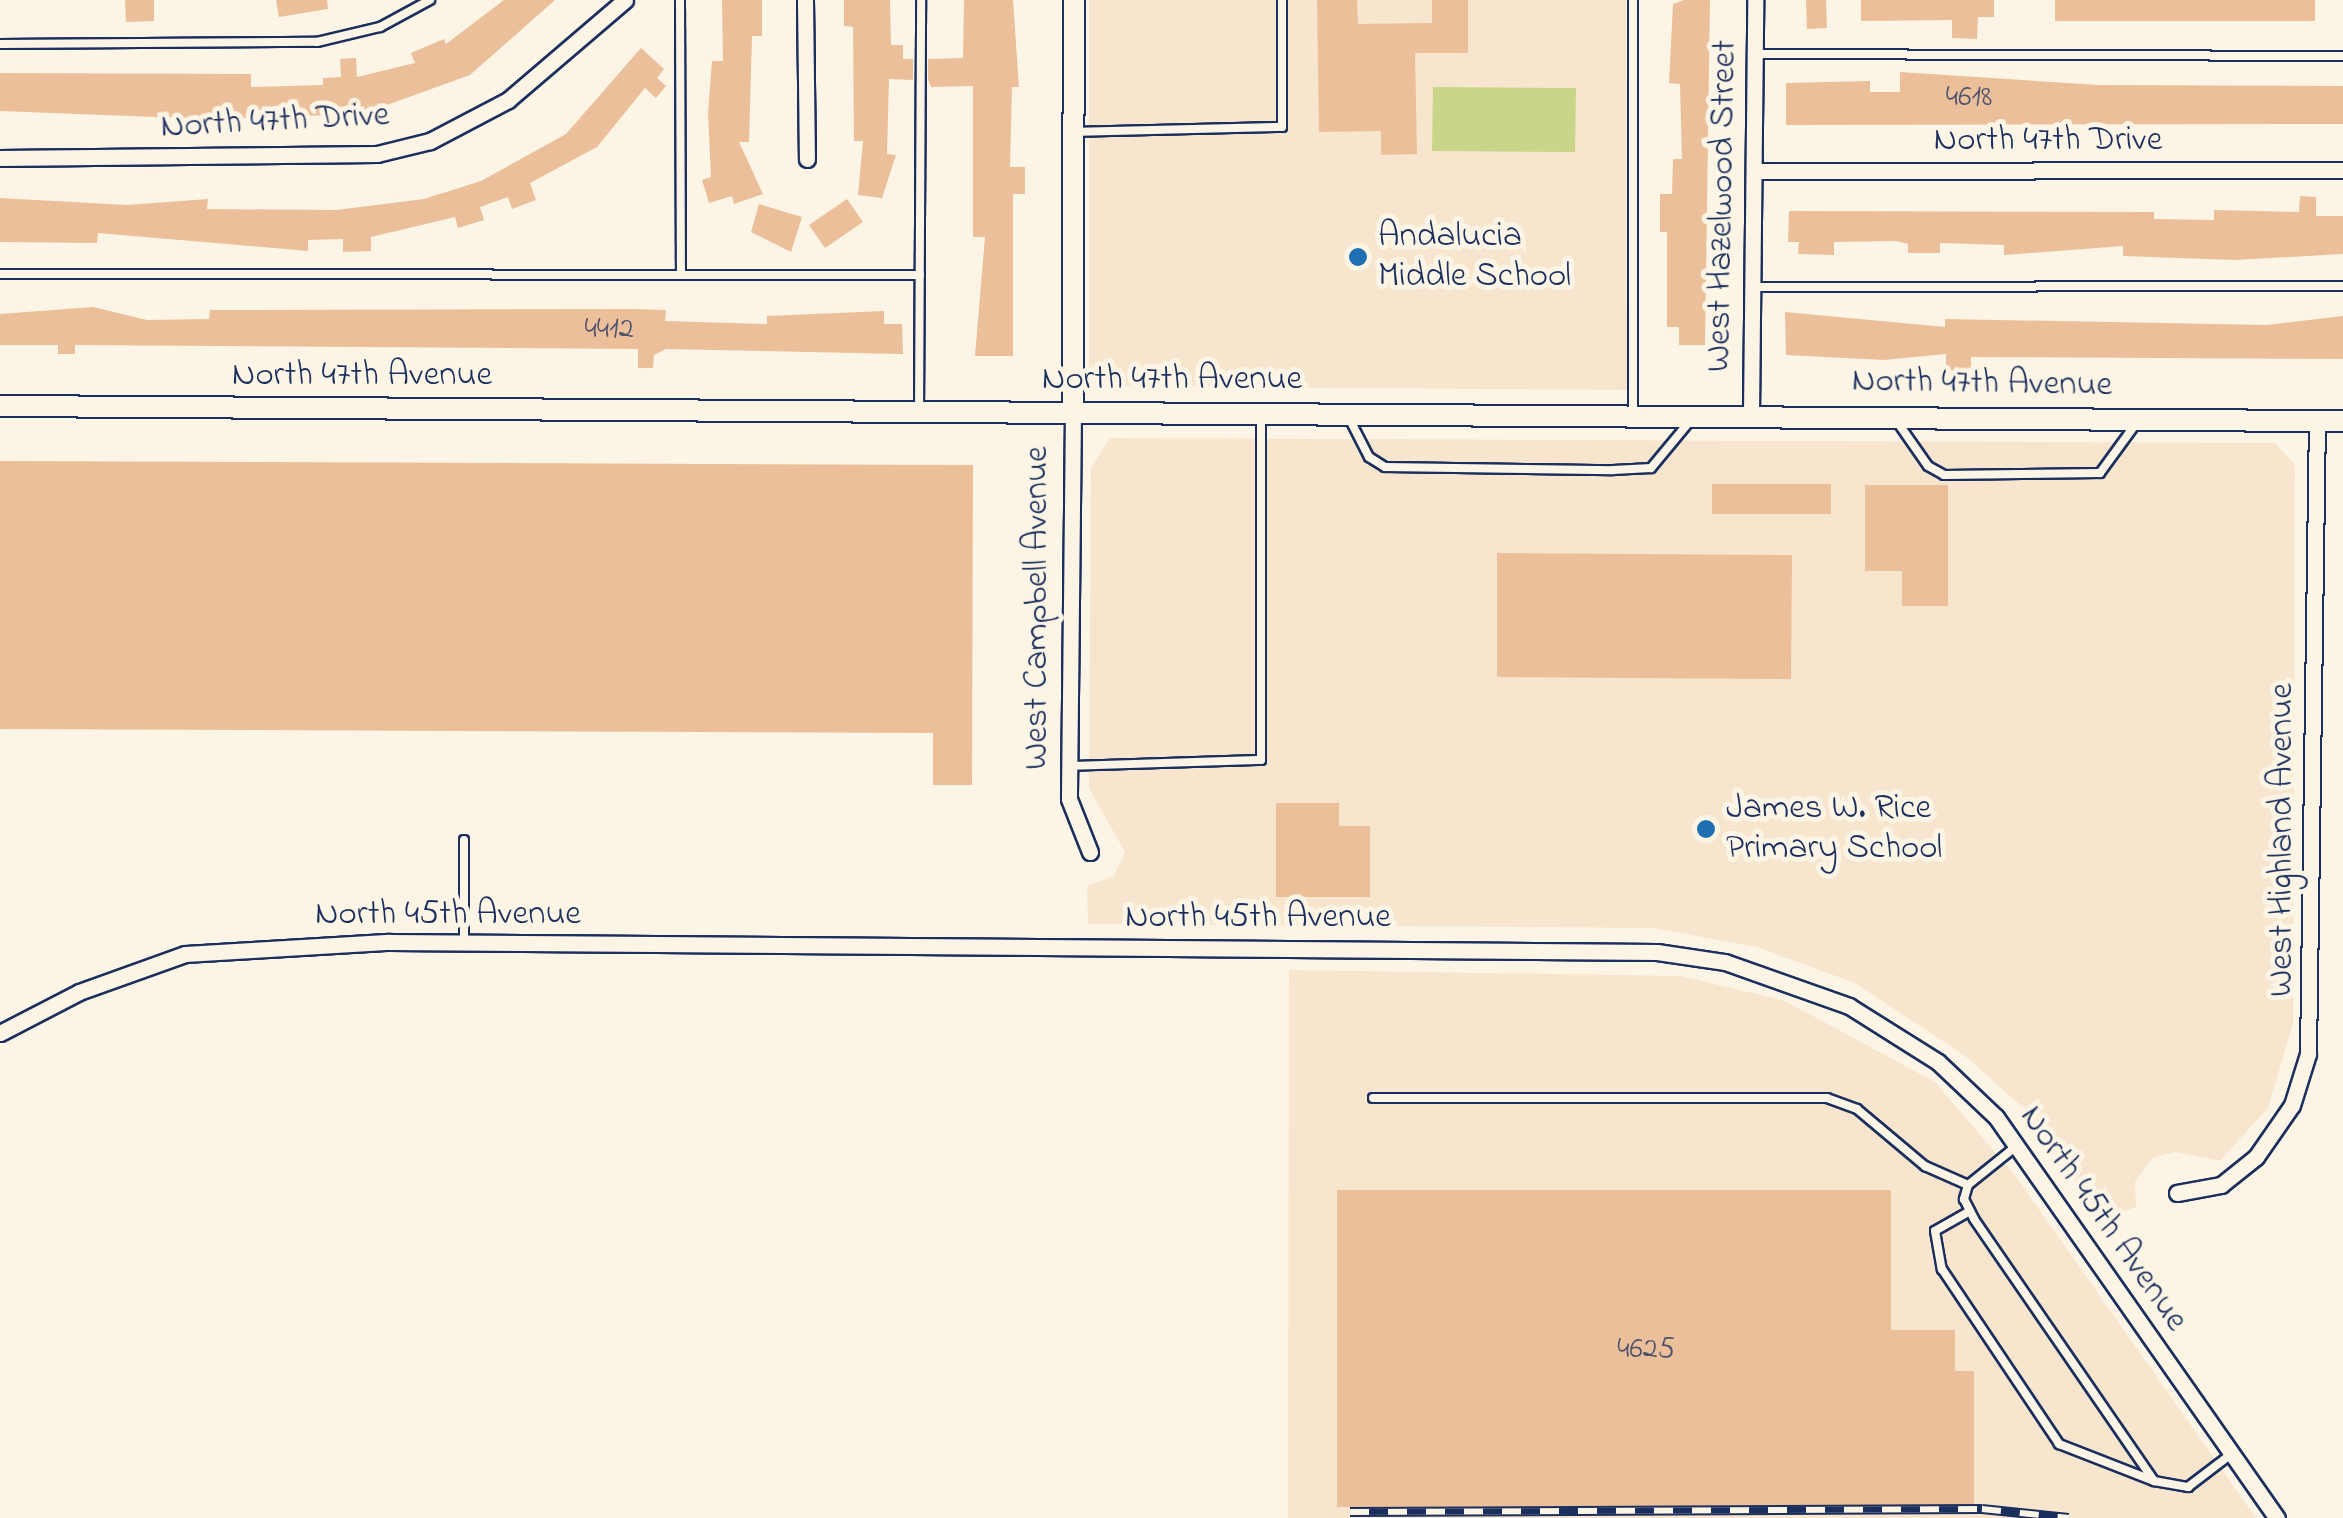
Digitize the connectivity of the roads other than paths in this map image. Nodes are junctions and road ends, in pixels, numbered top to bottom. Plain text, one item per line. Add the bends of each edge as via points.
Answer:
1 (430, 0) edge
2 (626, 0) edge
3 (680, 0) edge
4 (805, 0) edge
5 (921, 0) edge
6 (1074, 0) edge
7 (1282, 0) edge
8 (1633, 0) edge
9 (1755, 0) edge
10 (0, 44) edge
11 (1755, 54) junction
12 (2343, 56) edge
13 (1074, 132) junction
14 (0, 158) edge
15 (807, 159) dead end
16 (2343, 170) edge
17 (1754, 171) junction
18 (680, 272) junction
19 (0, 274) edge
20 (920, 275) junction
21 (2343, 286) edge
22 (1753, 287) junction
23 (0, 406) edge
24 (919, 412) junction
25 (1073, 412) junction
26 (1261, 412) junction
27 (1346, 412) junction
28 (1633, 413) junction
29 (1695, 413) junction
30 (1752, 413) junction
31 (1893, 415) junction
32 (2139, 418) junction
33 (2316, 420) junction
34 (2343, 421) edge
35 (1069, 766) junction
36 (464, 840) dead end
37 (1090, 852) dead end
38 (464, 943) junction
39 (0, 1033) edge
40 (1373, 1098) dead end
41 (2018, 1145) junction
42 (1968, 1184) junction
43 (2177, 1194) dead end
44 (1970, 1211) junction
45 (2230, 1455) junction
46 (2154, 1481) junction
47 (2277, 1518) edge

1 - 10 lane via 380,27 317,42
2 - 14 street, North 47th Drive via 508,100 430,140 376,154
3 - 18 lane
4 - 15 street
5 - 20 lane
6 - 13 street, West Campbell Avenue
7 - 13 lane via 1282,127
8 - 28 lane
9 - 11 street, West Hazelwood Street
11 - 12 lane
11 - 17 street, West Hazelwood Street
13 - 25 street, West Campbell Avenue
16 - 17 street, North 47th Drive
17 - 22 street, West Hazelwood Street
18 - 19 lane
18 - 20 lane
20 - 24 lane
21 - 22 lane
22 - 30 street, West Hazelwood Street
23 - 24 street, North 47th Avenue
24 - 25 street, North 47th Avenue
25 - 26 street, North 47th Avenue
25 - 35 street, West Campbell Avenue
26 - 27 street, North 47th Avenue
26 - 35 lane via 1261,760
27 - 28 street, North 47th Avenue
27 - 29 lane via 1368,457 1385,467 1614,470 1651,468 1672,452
28 - 29 street, North 47th Avenue
29 - 30 street, North 47th Avenue
30 - 31 street, North 47th Avenue
31 - 32 street, North 47th Avenue
31 - 32 lane via 1928,466 1944,475 2100,473
32 - 33 street, North 47th Avenue
33 - 34 street, North 47th Avenue
33 - 43 street, West Highland Avenue via 2308,1054 2292,1106 2256,1157 2221,1184
35 - 37 street, West Campbell Avenue via 1075,824
36 - 38 lane
38 - 39 street, North 45th Avenue via 185,954 79,992
38 - 41 street, North 45th Avenue via 1657,952 1788,979 1849,1006 1938,1062
40 - 42 lane via 1826,1098 1858,1109 1926,1166
41 - 42 lane
41 - 45 street, North 45th Avenue
42 - 44 lane
44 - 46 lane
44 - 46 lane via 1935,1230 1942,1269 2048,1428 2095,1464
45 - 46 lane via 2188,1487
45 - 47 street, North 45th Avenue

